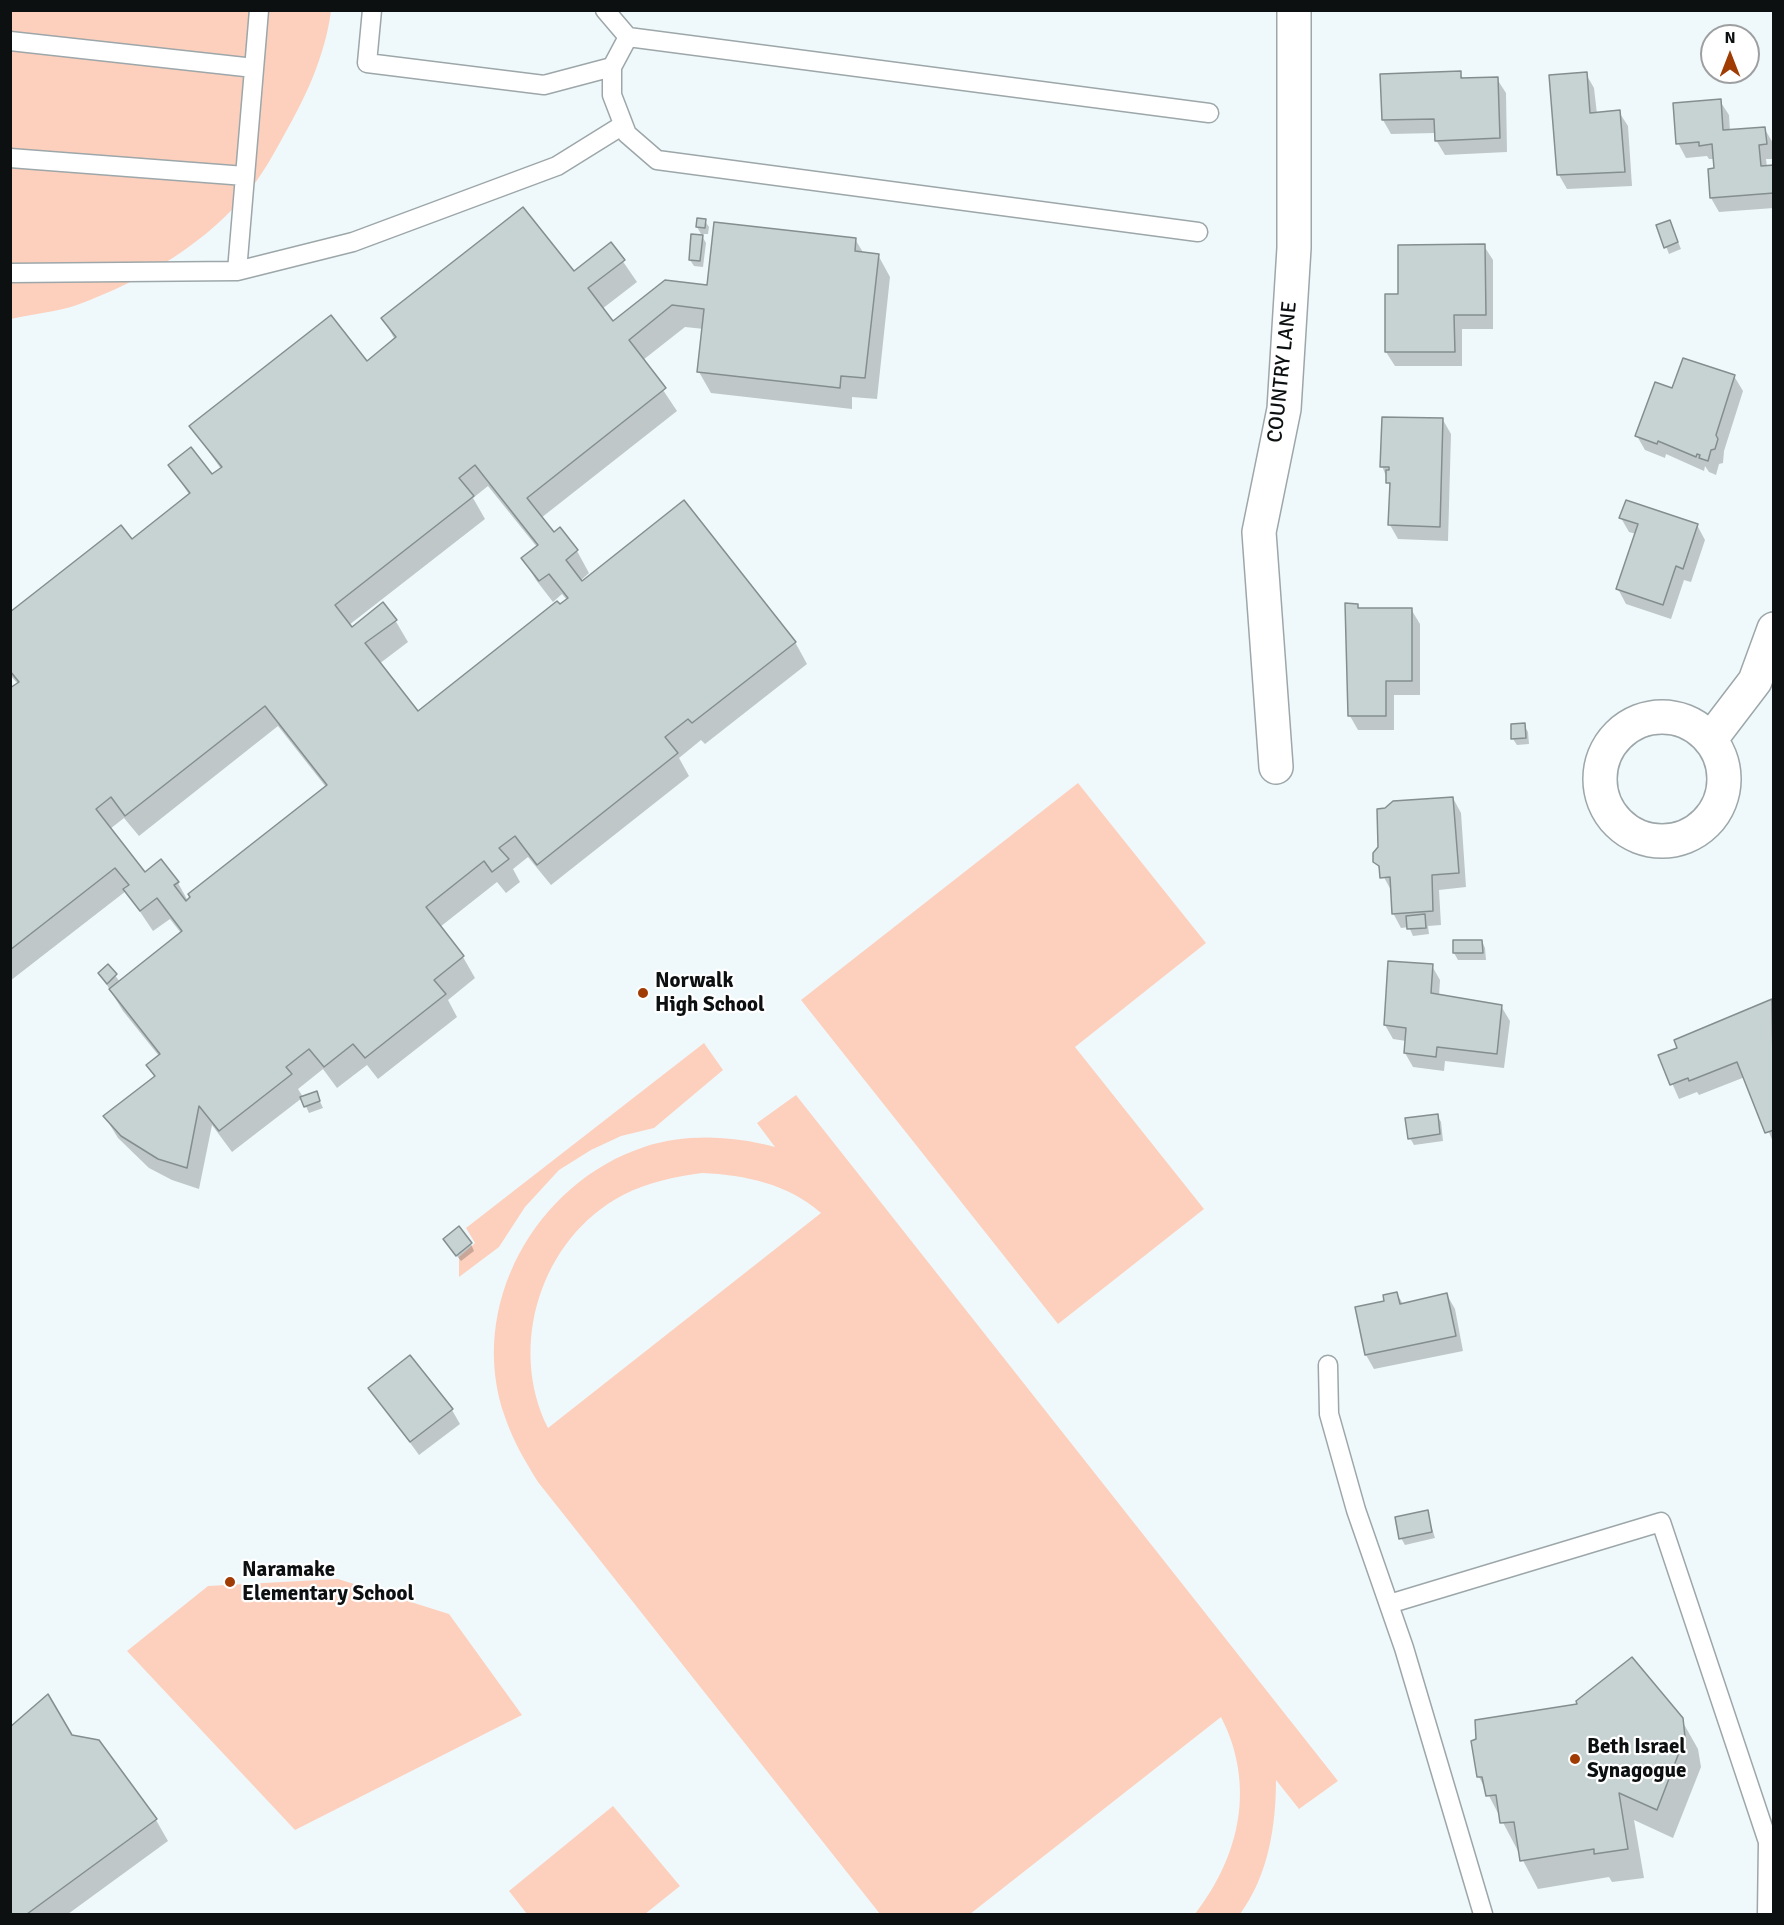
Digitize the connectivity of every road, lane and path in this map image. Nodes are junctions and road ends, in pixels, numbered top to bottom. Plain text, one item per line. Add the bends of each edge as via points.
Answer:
1 (259, 10) edge
2 (372, 10) edge
3 (605, 10) edge
4 (1294, 10) edge
5 (628, 37) junction
6 (10, 41) edge
7 (612, 67) junction
8 (254, 68) junction
9 (1209, 113) dead end
10 (623, 126) junction
11 (10, 158) edge
12 (245, 176) junction
13 (1198, 232) dead end
14 (237, 271) junction
15 (10, 273) edge
16 (1773, 629) edge
17 (1710, 740) dead end
18 (1276, 767) dead end
19 (1328, 1365) dead end
20 (1389, 1604) junction
21 (1483, 1914) edge
22 (1767, 1914) edge

1 - 8 lane
2 - 7 lane via 367,63 544,85
3 - 5 lane
4 - 18 street, COUNTRY LANE via 1294,248 1284,409 1260,532
5 - 7 lane
5 - 9 lane
6 - 8 lane
7 - 10 lane via 612,95
8 - 12 lane
10 - 13 lane via 657,160
10 - 14 lane via 557,166 353,242
11 - 12 lane
12 - 14 lane
14 - 15 lane
16 - 17 street via 1755,681
19 - 20 lane via 1329,1414 1356,1510
20 - 21 lane
20 - 22 lane via 1661,1522 1768,1842

